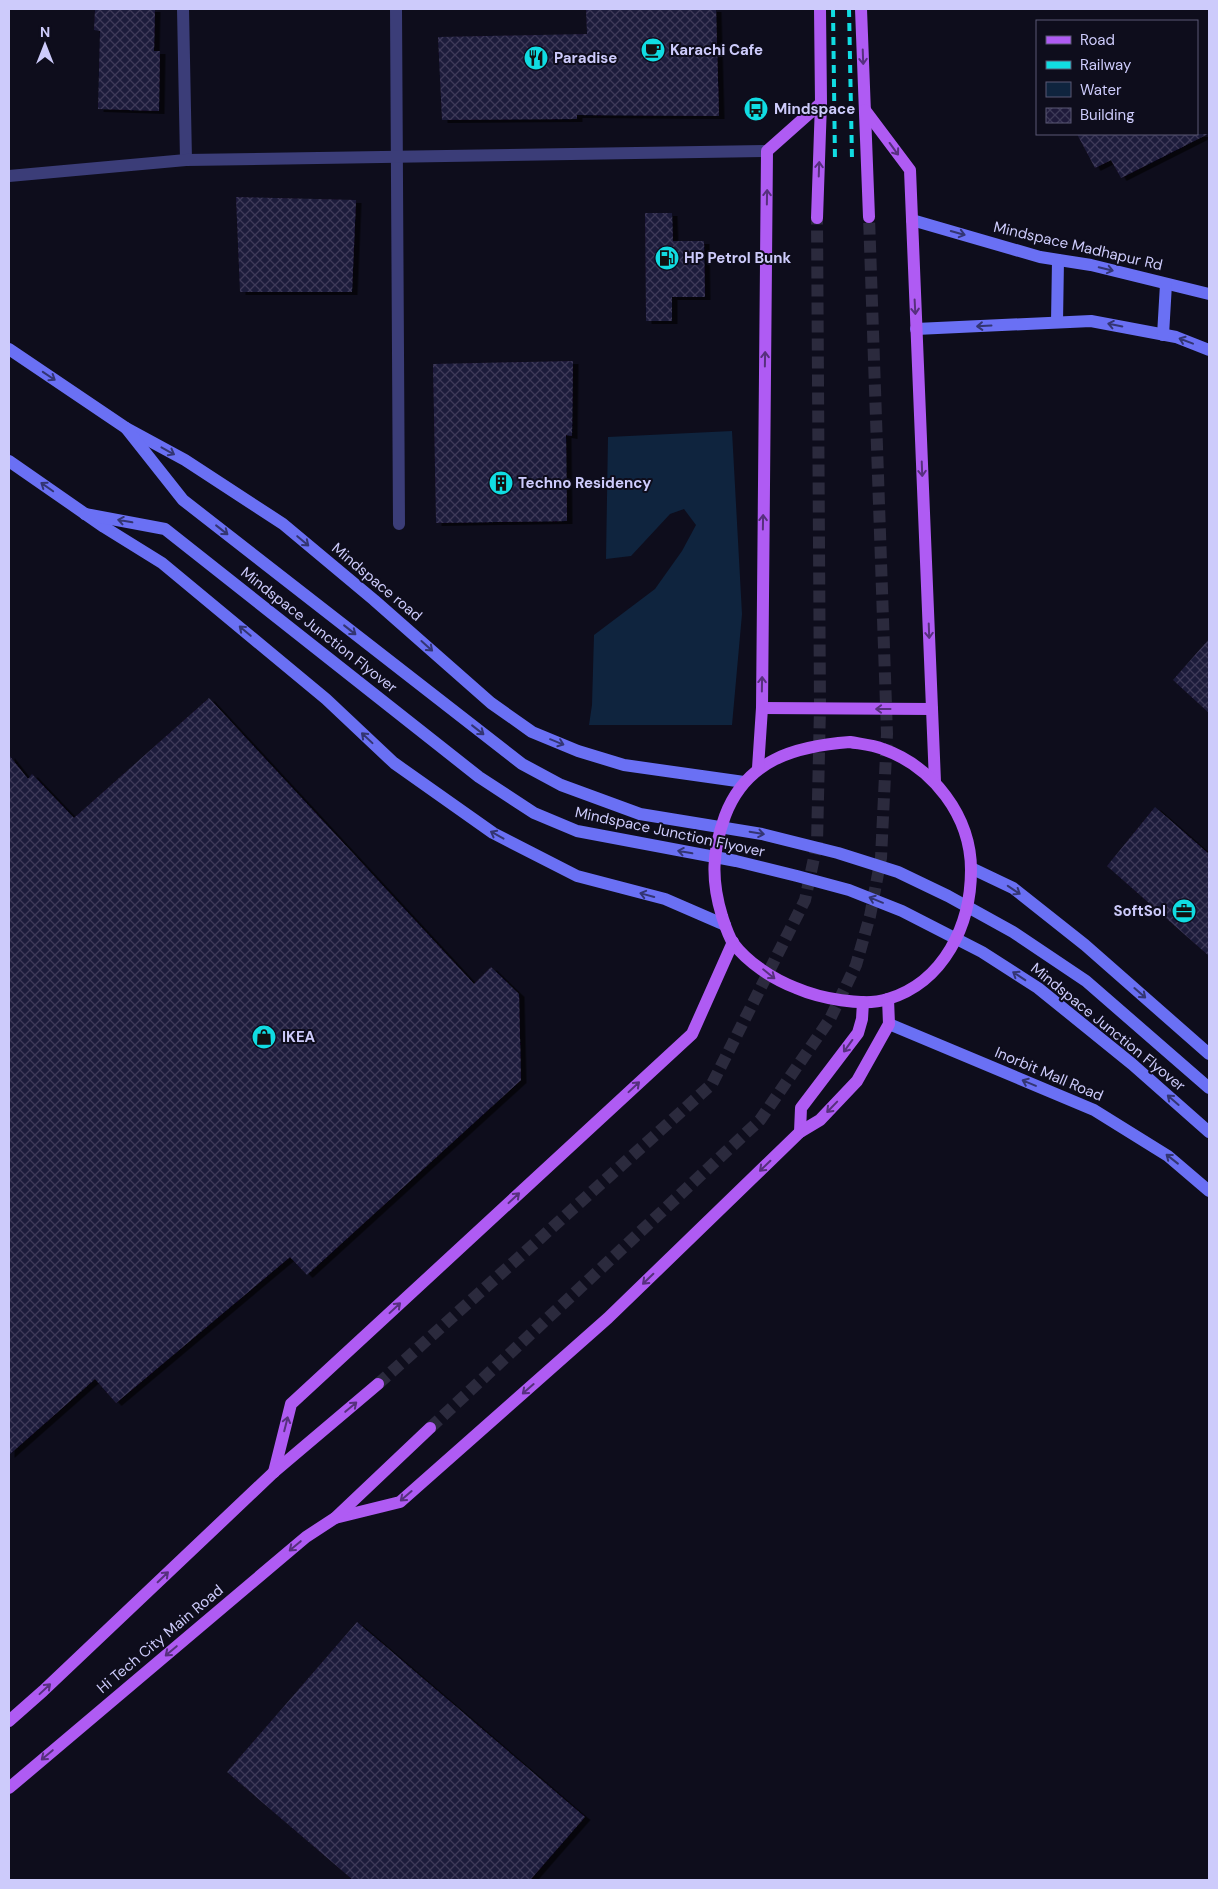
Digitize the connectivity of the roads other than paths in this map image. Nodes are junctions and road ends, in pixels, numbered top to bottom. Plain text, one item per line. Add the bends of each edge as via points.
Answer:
1 (183, 9) edge
2 (396, 9) edge
3 (820, 9) edge
4 (861, 9) edge
5 (821, 103) junction
6 (865, 110) junction
7 (767, 151) junction
8 (396, 157) junction
9 (186, 160) junction
10 (9, 176) edge
11 (869, 217) tunnel mouth
12 (817, 218) tunnel mouth
13 (912, 220) junction
14 (1058, 260) junction
15 (1166, 284) junction
16 (1209, 294) edge
17 (1057, 322) junction
18 (916, 329) junction
19 (1163, 335) junction
20 (9, 349) edge
21 (1209, 350) edge
22 (126, 428) junction
23 (9, 461) edge
24 (85, 514) junction
25 (399, 524) dead end
26 (762, 708) junction
27 (932, 709) junction
28 (758, 768) junction
29 (744, 782) junction
30 (936, 782) junction
31 (971, 868) junction
32 (725, 925) junction
33 (732, 942) junction
34 (888, 999) junction
35 (863, 1002) junction
36 (889, 1024) junction
37 (1209, 1054) edge
38 (1209, 1088) edge
39 (800, 1132) junction
40 (1209, 1132) edge
41 (1209, 1190) edge
42 (378, 1384) tunnel mouth
43 (430, 1428) tunnel mouth
44 (274, 1472) junction
45 (336, 1518) junction
46 (9, 1721) edge
47 (9, 1788) edge

1 - 9 street
2 - 8 street
3 - 5 main road
4 -> 6 main road
5 - 7 main road
12 -> 5 main road
6 - 11 main road
6 -> 13 main road via 910,170
7 - 8 street
26 -> 7 main road
8 - 9 street
8 - 25 street
9 - 10 street
13 -> 14 main road, Mindspace Madhapur Rd
13 -> 18 main road
14 -> 15 main road, Mindspace Madhapur Rd
14 - 17 main road
15 - 16 main road, Mindspace Madhapur Rd
15 - 19 main road
17 -> 18 main road
19 -> 17 main road via 1091,321
18 -> 27 main road
21 -> 19 main road
20 -> 22 main road, Mindspace road
22 -> 29 main road, Mindspace road via 185,460 283,524 491,703 532,732 624,765
22 -> 38 main road, Mindspace Junction Flyover via 183,500 522,764 561,785 640,814 762,834 838,853 915,880 1013,932 1086,981
24 -> 23 main road
32 -> 24 main road via 665,899 577,876 493,833 394,763 326,699 162,563
40 -> 24 main road, Mindspace Junction Flyover via 1038,988 982,952 902,911 849,890 736,861 577,831 534,813 479,777 165,529
27 -> 26 main road
26 - 28 main road
27 - 30 main road
28 - 29 main road
28 - 30 main road via 818,744 850,742 882,748 904,758
29 - 32 main road via 731,800 714,858 715,892
30 - 31 main road via 958,815 967,837
31 - 34 main road via 970,894 961,929 942,964 920,983
31 -> 37 main road via 1013,888 1085,945
32 - 33 main road
33 -> 35 main road via 777,980 814,996
44 -> 33 main road via 291,1404 692,1034
34 - 35 main road
34 - 36 main road
35 -> 39 main road via 858,1033 801,1108
36 -> 39 main road via 857,1081 820,1120
41 -> 36 main road, Inorbit Mall Road via 1168,1156 1094,1110
39 -> 45 main road via 608,1318 400,1502
44 -> 42 main road
43 - 45 main road
46 -> 44 main road
45 -> 47 main road, Hi Tech City Main Road via 306,1537

